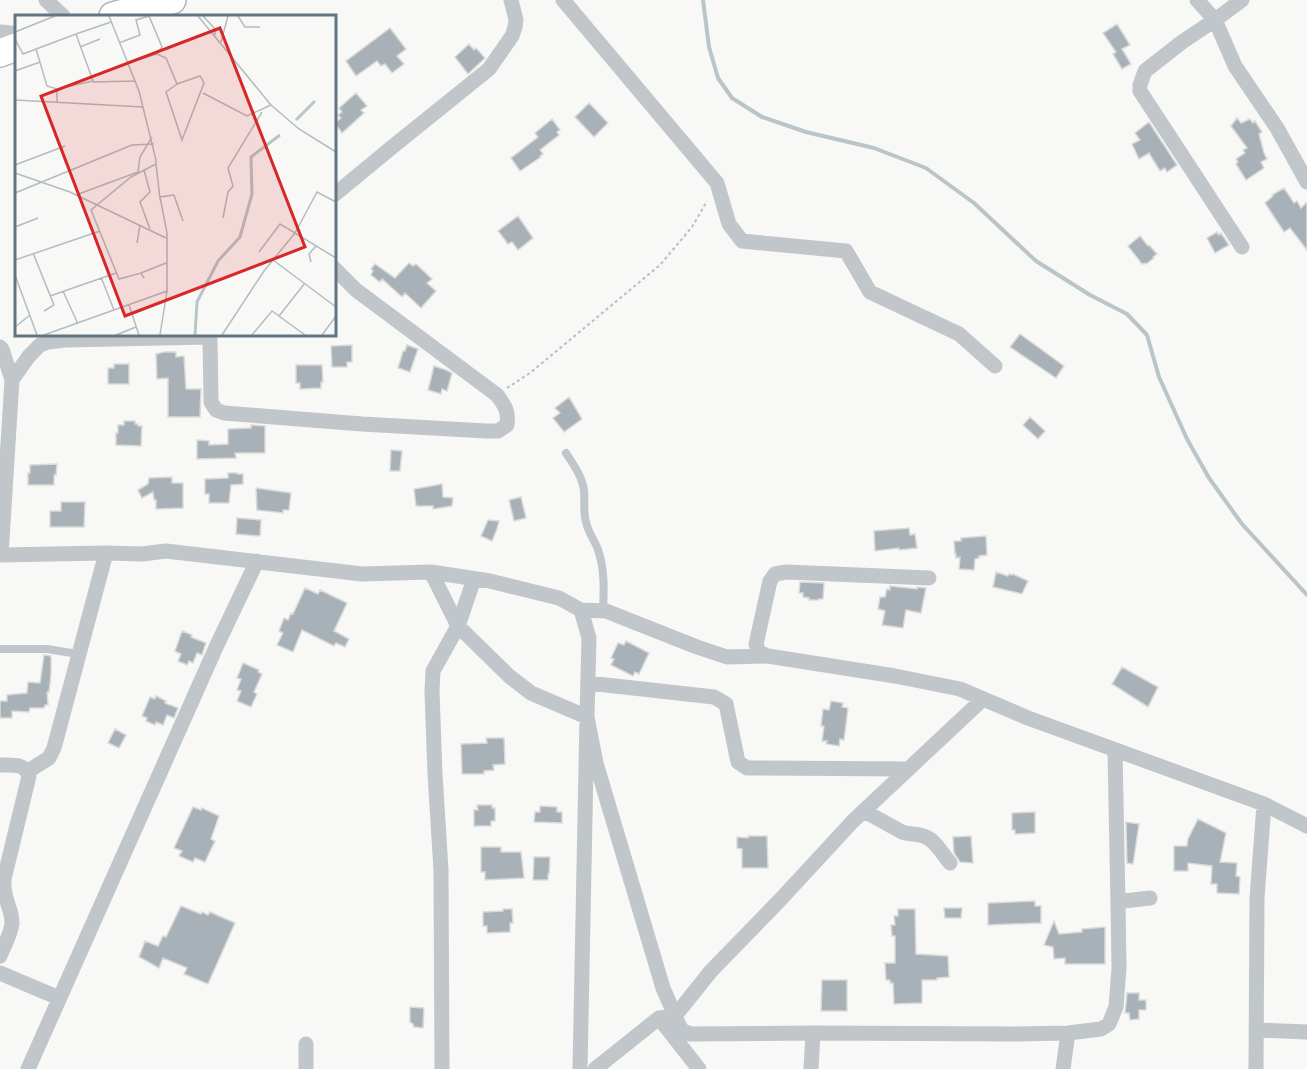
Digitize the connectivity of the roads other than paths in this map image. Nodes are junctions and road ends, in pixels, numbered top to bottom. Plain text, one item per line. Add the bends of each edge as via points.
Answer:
1 (46, 0) edge
2 (172, 0) edge
3 (511, 0) edge
4 (563, 0) edge
5 (1197, 0) edge
6 (1242, 0) edge
7 (62, 15) edge
8 (117, 15) edge
9 (1215, 20) junction
10 (0, 32) edge
11 (15, 35) edge
12 (15, 47) edge
13 (0, 53) edge
14 (1307, 182) edge
15 (336, 193) edge
16 (1242, 247) dead end
17 (336, 270) edge
18 (210, 336) edge
19 (0, 347) edge
20 (995, 366) dead end
21 (12, 380) junction
22 (566, 453) dead end
23 (106, 553) junction
24 (0, 555) edge
25 (257, 561) junction
26 (431, 572) junction
27 (929, 578) dead end
28 (474, 579) junction
29 (581, 610) junction
30 (603, 611) junction
31 (458, 626) junction
32 (1, 649) edge
33 (78, 654) junction
34 (768, 656) junction
35 (588, 683) junction
36 (983, 699) junction
37 (587, 717) junction
38 (1115, 750) junction
39 (0, 765) edge
40 (908, 769) junction
41 (28, 771) junction
42 (1264, 804) junction
43 (864, 811) junction
44 (1307, 826) edge
45 (950, 863) dead end
46 (1150, 898) dead end
47 (1118, 904) junction
48 (0, 956) edge
49 (0, 973) edge
50 (59, 998) junction
51 (675, 1016) junction
52 (659, 1018) junction
53 (1256, 1030) junction
54 (1307, 1032) edge
55 (813, 1033) junction
56 (1068, 1033) junction
57 (306, 1044) dead end
58 (28, 1069) edge
59 (306, 1069) edge
60 (442, 1069) edge
61 (580, 1069) edge
62 (595, 1069) edge
63 (699, 1069) edge
64 (812, 1069) edge
65 (1063, 1069) edge
66 (1256, 1069) edge

1 - 7 street
2 - 8 highway
3 - 15 street via 515,27 489,69
4 - 20 street via 717,183 729,224 742,241 846,252 870,292 959,334
5 - 9 street
6 - 9 street
9 - 14 street via 1235,66
9 - 16 street via 1152,65 1140,84 1142,94
10 - 11 street
12 - 13 highway
17 - 18 street via 356,291 497,395 505,405 507,425 498,431 224,413 211,402
18 - 21 street via 48,342 29,356
19 - 21 street
21 - 24 street
22 - 30 lane via 583,487 584,514 604,577
23 - 24 street
23 - 25 street via 166,551
23 - 33 street
25 - 26 street via 362,574
25 - 50 street
26 - 28 street
26 - 31 street
27 - 34 street via 775,574 756,644 759,652
28 - 29 street via 559,598
28 - 31 street
29 - 30 street
29 - 35 street via 589,638
30 - 34 street via 728,657
31 - 37 street via 531,693
31 - 60 street via 433,671 432,692 441,870
32 - 33 lane
33 - 41 street via 54,748 49,758
34 - 36 street via 960,689
35 - 37 street
35 - 40 street via 714,697 726,704 738,762 747,768
36 - 38 street
36 - 40 street
37 - 51 street via 596,763 663,988
37 - 61 street
38 - 42 street
38 - 47 street
39 - 41 street via 17,765
40 - 43 street
41 - 48 street via 30,776 3,887 12,927
42 - 44 street
42 - 53 street via 1257,898
43 - 45 street via 902,832 928,837
43 - 51 street via 711,971
46 - 47 street
47 - 56 street via 1118,986 1113,1017 1101,1029
49 - 50 street
50 - 58 street
51 - 52 street
51 - 55 street via 682,1030 690,1034
52 - 62 street
52 - 63 street
53 - 54 street
53 - 66 street
55 - 56 street
55 - 64 street
56 - 65 street
57 - 59 street

